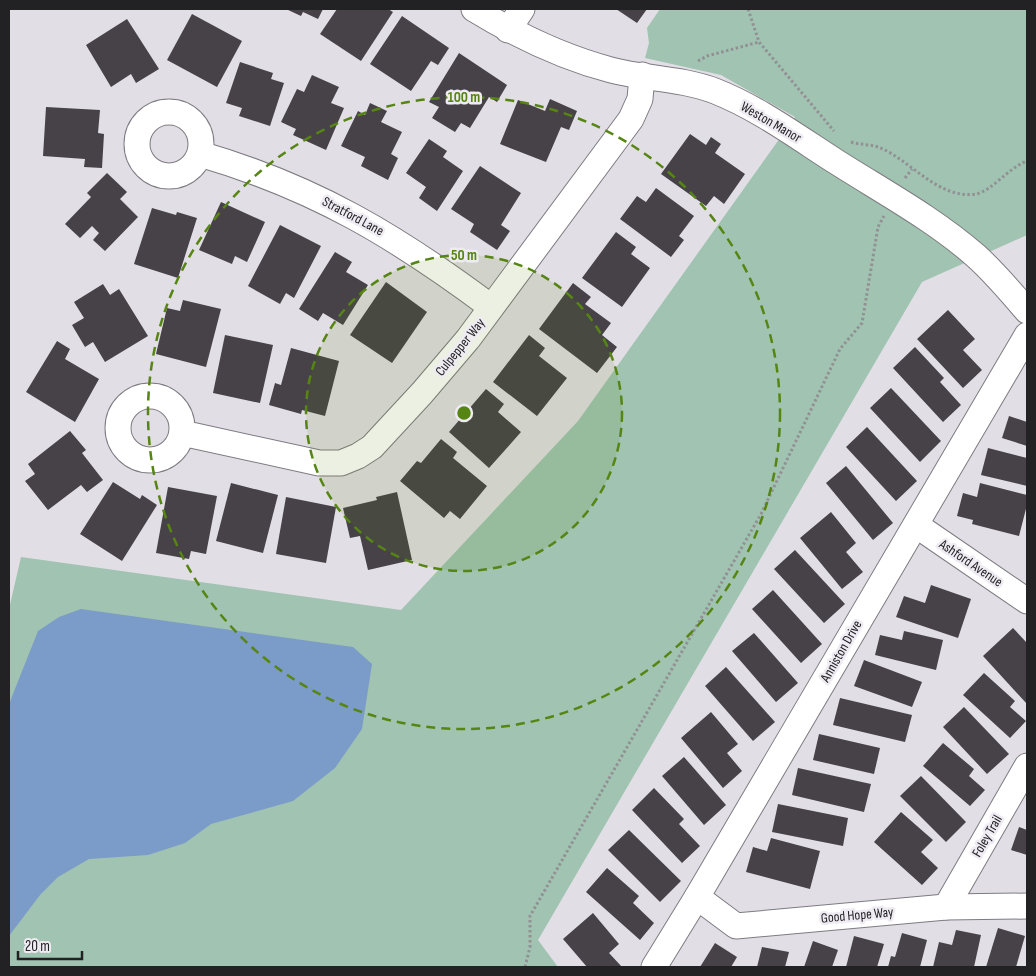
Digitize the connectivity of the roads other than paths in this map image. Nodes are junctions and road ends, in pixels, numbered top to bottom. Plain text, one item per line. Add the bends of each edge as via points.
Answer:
1 (474, 9) edge
2 (522, 9) edge
3 (508, 30) junction
4 (642, 75) junction
5 (200, 154) dead end
6 (491, 308) junction
7 (1027, 311) edge
8 (1027, 335) edge
9 (182, 433) dead end
10 (916, 525) junction
11 (1027, 600) edge
12 (1027, 766) edge
13 (698, 897) junction
14 (1027, 906) edge
15 (946, 907) junction
16 (654, 967) edge

1 - 3 street, Weston Manor
2 - 3 street
3 - 4 street, Weston Manor via 556,53 612,71
4 - 6 street, Culpepper Way via 640,99 631,119
4 - 7 street, Weston Manor via 714,91 751,108 939,227 1002,280
5 - 6 street, Stratford Lane via 333,204 385,233
6 - 9 street, Culpepper Way via 422,393 372,447 341,463 319,463
8 - 10 street, Anniston Drive
10 - 11 street, Ashford Avenue
10 - 13 street, Anniston Drive
12 - 15 street, Foley Trail
13 - 15 street, Good Hope Way via 736,926
13 - 16 street, Anniston Drive
14 - 15 street, Good Hope Way

